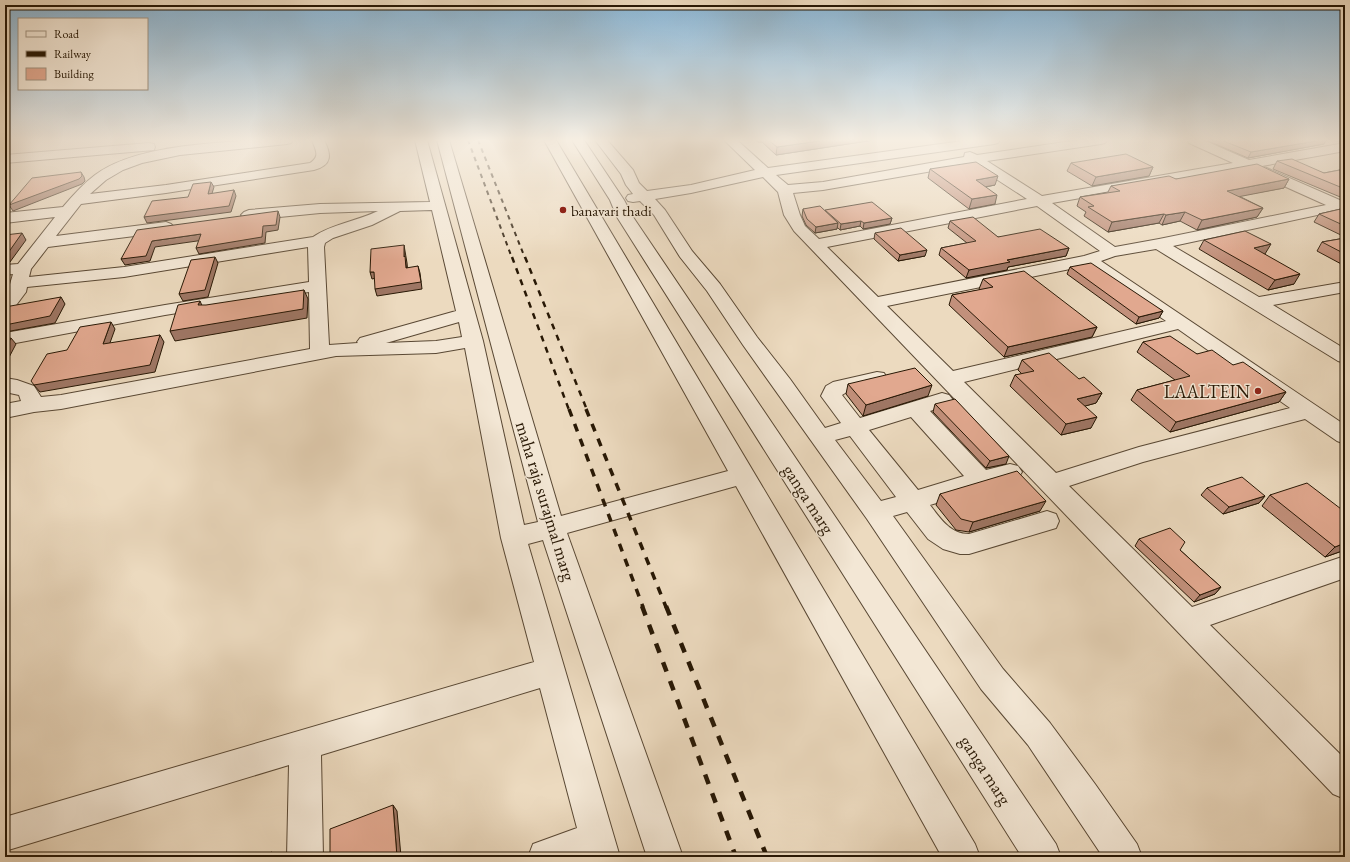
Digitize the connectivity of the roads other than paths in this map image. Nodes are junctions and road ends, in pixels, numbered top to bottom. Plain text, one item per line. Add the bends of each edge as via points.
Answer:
1 (98, 180) edge
2 (222, 180) edge
3 (431, 180) edge
4 (454, 180) edge
5 (573, 180) edge
6 (604, 180) edge
7 (631, 180) edge
8 (717, 180) edge
9 (775, 180) edge
10 (856, 180) edge
11 (1008, 180) edge
12 (1159, 180) edge
13 (1285, 180) edge
14 (785, 190) junction
15 (644, 197) junction
16 (617, 200) junction
17 (1041, 202) junction
18 (587, 204) junction
19 (72, 205) junction
20 (1343, 205) edge
21 (400, 206) junction
22 (438, 206) junction
23 (5, 218) edge
24 (234, 218) edge
25 (177, 226) edge
26 (318, 241) junction
27 (42, 244) junction
28 (816, 244) junction
29 (1159, 244) junction
30 (1112, 252) junction
31 (1088, 260) junction
32 (5, 270) edge
33 (21, 276) junction
34 (317, 286) junction
35 (1345, 287) edge
36 (874, 303) junction
37 (1257, 303) junction
38 (5, 308) edge
39 (466, 314) junction
40 (1181, 323) junction
41 (5, 339) edge
42 (473, 341) junction
43 (328, 352) junction
44 (1345, 357) edge
45 (894, 374) edge
46 (948, 379) junction
47 (5, 385) edge
48 (942, 400) dead end
49 (34, 405) junction
50 (915, 408) junction
51 (5, 411) edge
52 (1308, 411) junction
53 (855, 426) junction
54 (1345, 436) edge
55 (820, 437) junction
56 (1010, 472) edge
57 (743, 476) junction
58 (981, 480) junction
59 (1051, 483) junction
60 (913, 501) junction
61 (876, 512) junction
62 (1047, 521) dead end
63 (552, 528) junction
64 (514, 538) junction
65 (1345, 567) edge
66 (1187, 621) junction
67 (550, 670) junction
68 (305, 744) junction
69 (1345, 782) edge
70 (5, 834) edge
71 (600, 848) edge
72 (305, 857) edge
73 (546, 857) edge
74 (664, 857) edge
75 (962, 857) edge
76 (1043, 857) edge
77 (1124, 857) edge

1 - 19 street
2 - 19 street
3 - 22 street, maha raja surajmal marg
4 - 63 street, maha raja surajmal marg
5 - 18 street
6 - 16 street, ganga marg
7 - 15 street
8 - 15 street
9 - 14 street
10 - 14 street
11 - 17 street
12 - 17 street
13 - 20 street
14 - 28 street via 792,216 799,228
15 - 16 street
15 - 55 street via 660,212 686,254 714,288
16 - 18 street
16 - 76 street, ganga marg via 629,224
17 - 28 street
17 - 30 street
18 - 57 street
19 - 23 street
19 - 27 street
20 - 29 street
21 - 22 street
21 - 24 street via 298,209
21 - 26 street
22 - 39 street, maha raja surajmal marg
25 - 27 street
26 - 33 street via 271,249 222,250 124,272
26 - 34 street
27 - 33 street
28 - 36 street
29 - 30 street
29 - 37 street
30 - 31 street
31 - 36 street
31 - 40 street
32 - 33 street
33 - 38 street via 17,292
34 - 41 street via 157,311
34 - 43 street
35 - 37 street
36 - 46 street
37 - 44 street
39 - 42 street, maha raja surajmal marg
39 - 43 street
40 - 46 street
40 - 52 street
42 - 43 street via 436,347
42 - 64 street, maha raja surajmal marg
43 - 49 street
45 - 53 street via 833,391 831,396
46 - 59 street
47 - 49 street via 27,391
48 - 50 street
49 - 51 street
50 - 53 street
50 - 58 street
52 - 54 street
52 - 59 street via 1139,455
53 - 55 street
53 - 60 street
55 - 61 street
56 - 58 street
57 - 63 street
57 - 75 street
58 - 60 street
59 - 66 street
60 - 61 street
60 - 62 street via 937,532 958,544 969,544
61 - 77 street via 992,679 1038,734
63 - 64 street
63 - 74 street, maha raja surajmal marg
64 - 67 street, maha raja surajmal marg
65 - 66 street
66 - 69 street
67 - 68 street
67 - 71 street, maha raja surajmal marg
68 - 70 street
68 - 72 street
71 - 73 street

